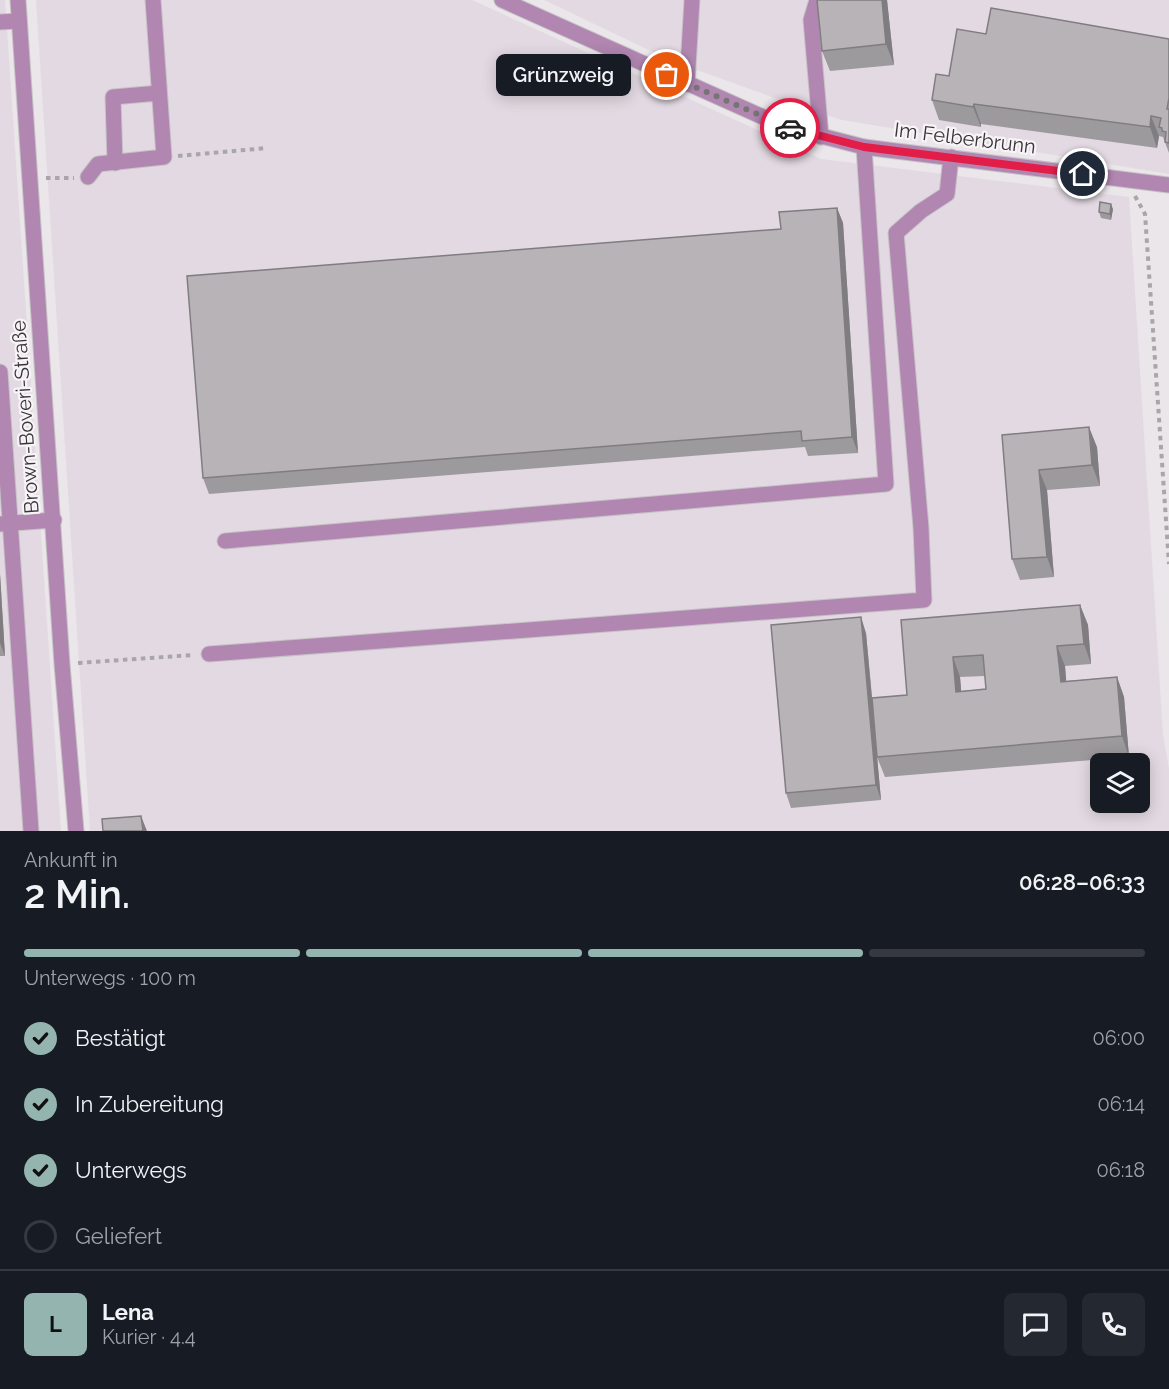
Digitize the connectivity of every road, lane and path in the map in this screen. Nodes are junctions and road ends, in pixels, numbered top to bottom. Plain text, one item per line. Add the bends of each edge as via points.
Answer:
1 (18, 0) edge
2 (153, 0) edge
3 (502, 0) edge
4 (692, 0) edge
5 (817, 0) edge
6 (18, 21) junction
7 (0, 22) edge
8 (687, 84) junction
9 (159, 93) junction
10 (821, 137) junction
11 (864, 147) junction
12 (267, 148) dead end
13 (164, 157) junction
14 (951, 157) junction
15 (115, 163) junction
16 (88, 177) joint
17 (30, 179) junction
18 (1126, 179) junction
19 (1169, 185) edge
20 (0, 372) edge
21 (54, 520) junction
22 (5, 523) edge
23 (225, 541) dead end
24 (1169, 564) edge
25 (209, 654) joint
26 (62, 664) junction
27 (31, 831) edge
28 (76, 831) edge

1 - 6 street, Brown-Boveri-Straße
2 - 9 street
3 - 8 street
4 - 8 street
5 - 10 street via 811,20
6 - 7 street
6 - 17 street, Brown-Boveri-Straße
8 - 10 street via 783,126
9 - 13 street
9 - 15 street via 114,98
10 - 11 street
11 - 14 street, Im Felberbrunn
11 - 23 street via 886,484
12 - 13 path
13 - 15 street
14 - 18 street, Im Felberbrunn
14 - 25 street via 946,194 896,233 924,600
15 - 16 street via 98,164
16 - 17 path
17 - 21 street, Brown-Boveri-Straße
18 - 19 street, Im Felberbrunn
18 - 24 path via 1144,214
20 - 22 street
21 - 22 street
21 - 26 street, Brown-Boveri-Straße
22 - 27 street
25 - 26 path
26 - 28 street, Brown-Boveri-Straße

